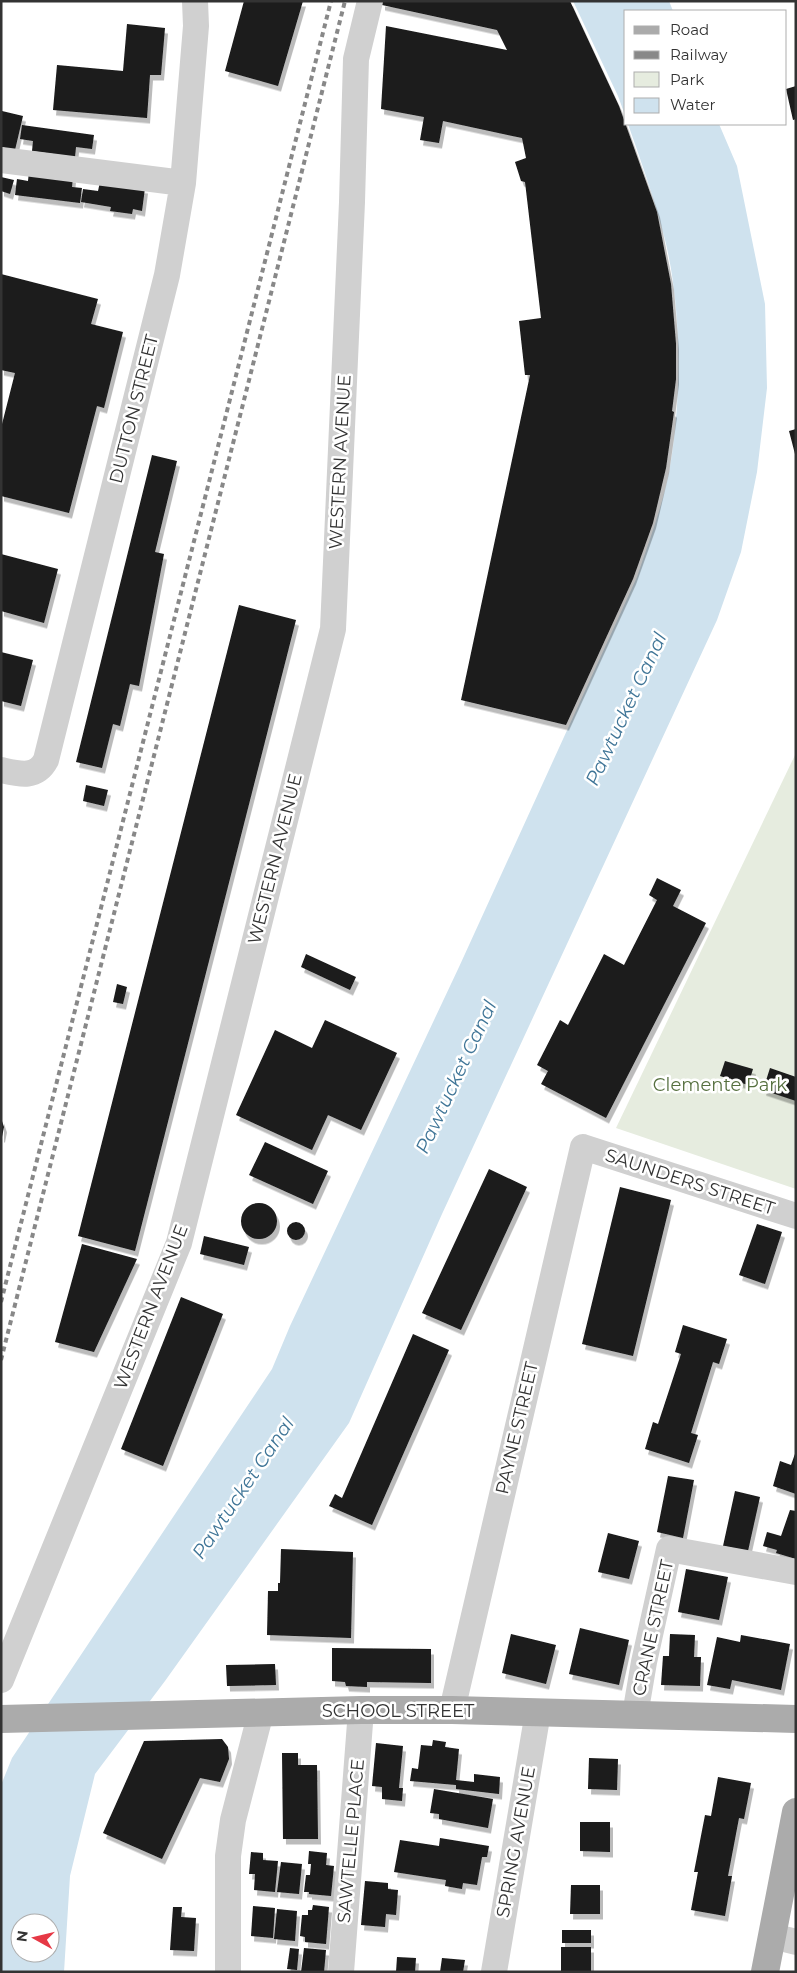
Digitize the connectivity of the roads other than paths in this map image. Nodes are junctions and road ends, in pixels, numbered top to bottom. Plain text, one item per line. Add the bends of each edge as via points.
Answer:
1 (195, 1) edge
2 (370, 1) edge
3 (1, 160) edge
4 (183, 182) junction
5 (1, 770) edge
6 (583, 1147) joint
7 (796, 1216) edge
8 (796, 1572) edge
9 (1, 1680) edge
10 (361, 1710) junction
11 (452, 1710) junction
12 (261, 1712) junction
13 (538, 1712) junction
14 (635, 1715) junction
15 (1, 1719) edge
16 (796, 1719) edge
17 (796, 1812) edge
18 (784, 1939) edge
19 (228, 1972) edge
20 (341, 1972) edge
21 (494, 1972) edge
22 (765, 1972) edge

1 - 4 street, DUTTON STREET via 196,26
2 - 9 street, WESTERN AVENUE via 356,60 333,628 179,1243
3 - 4 street
4 - 5 street, DUTTON STREET via 167,275 46,760 42,767 29,774
6 - 7 street, SAUNDERS STREET
6 - 11 street, PAYNE STREET
8 - 14 street, CRANE STREET via 669,1549
10 - 11 main road, SCHOOL STREET
10 - 12 main road, SCHOOL STREET
10 - 20 street, SAWTELLE PLACE
11 - 13 main road, SCHOOL STREET
12 - 15 main road, SCHOOL STREET
12 - 19 street via 232,1820 228,1856
13 - 14 main road, SCHOOL STREET
13 - 21 street, SPRING AVENUE
14 - 16 main road, SCHOOL STREET
17 - 18 main road
18 - 22 main road

